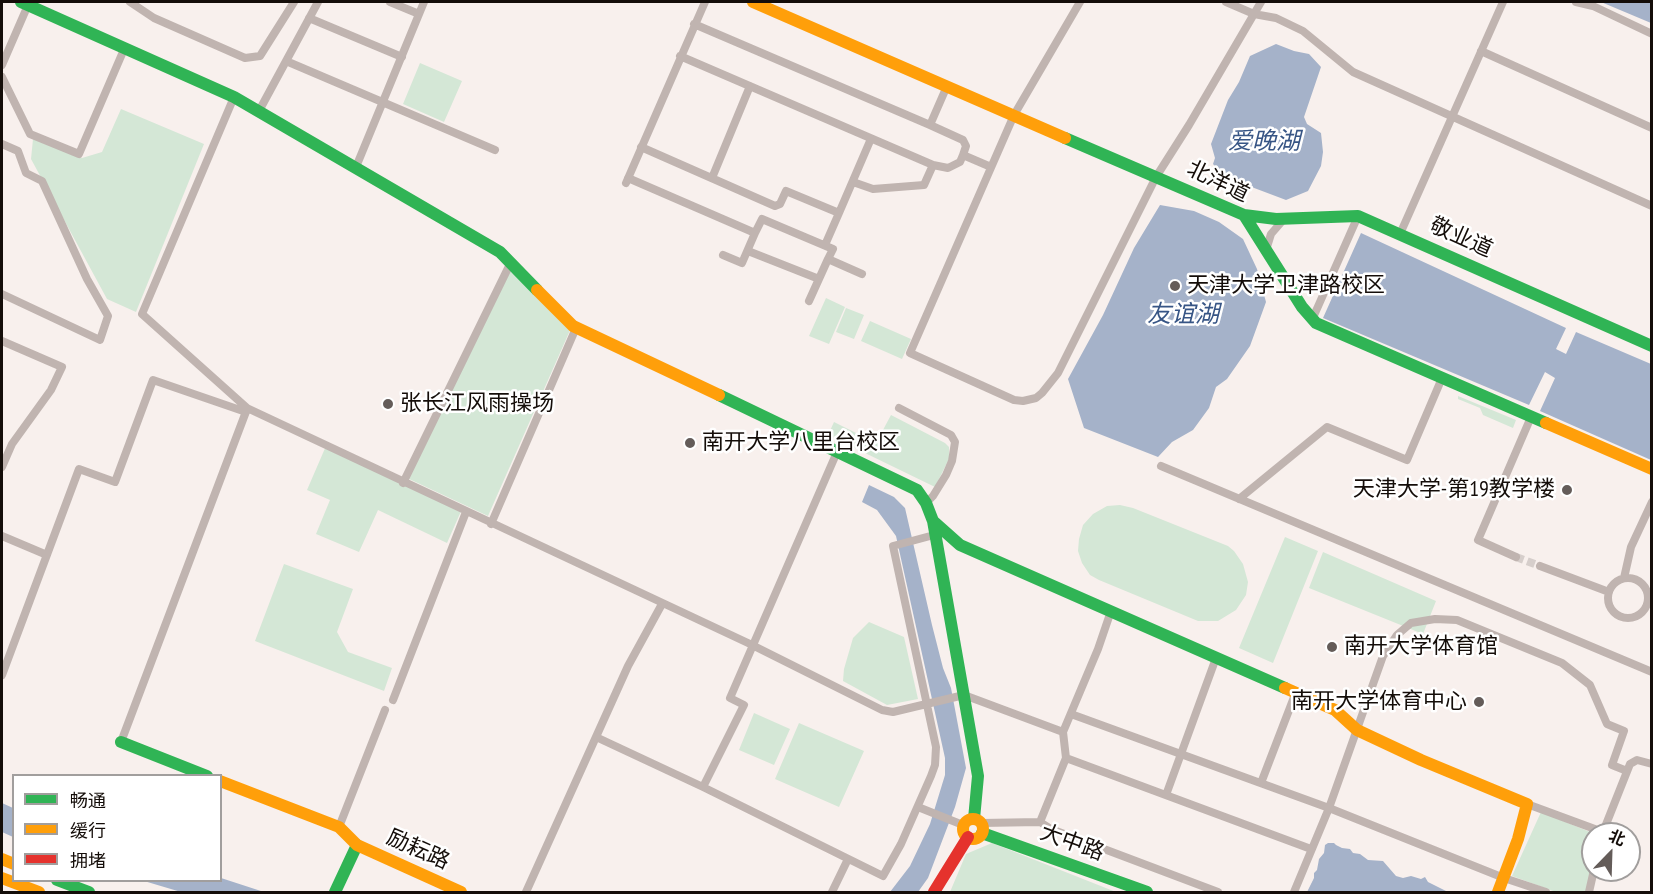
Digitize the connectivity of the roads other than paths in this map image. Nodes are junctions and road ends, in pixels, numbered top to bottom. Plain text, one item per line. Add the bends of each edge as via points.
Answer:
1 (130, 2) edge
2 (294, 2) edge
3 (318, 2) edge
4 (390, 2) edge
5 (424, 2) edge
6 (705, 2) edge
7 (753, 2) edge
8 (1080, 2) edge
9 (1226, 2) edge
10 (1261, 2) edge
11 (1503, 2) edge
12 (1576, 2) edge
13 (25, 3) edge
14 (419, 14) junction
15 (1254, 14) junction
16 (309, 18) junction
17 (694, 24) junction
18 (1652, 34) edge
19 (124, 47) junction
20 (1481, 51) junction
21 (680, 56) junction
22 (402, 57) junction
23 (286, 61) junction
24 (2, 65) edge
25 (2, 77) edge
26 (750, 86) junction
27 (947, 86) junction
28 (234, 97) junction
29 (384, 101) junction
30 (259, 111) junction
31 (1014, 115) junction
32 (1451, 116) junction
33 (930, 125) junction
34 (1652, 128) edge
35 (870, 141) dead end
36 (2, 144) edge
37 (641, 147) junction
38 (495, 150) dead end
39 (963, 155) junction
40 (933, 165) junction
41 (356, 167) junction
42 (991, 167) junction
43 (1156, 177) junction
44 (712, 178) junction
45 (853, 182) junction
46 (768, 203) junction
47 (1652, 206) edge
48 (839, 213) junction
49 (1244, 215) junction
50 (1358, 216) junction
51 (1284, 218) junction
52 (762, 219) junction
53 (755, 233) junction
54 (1400, 234) junction
55 (825, 246) junction
56 (1266, 250) junction
57 (748, 251) junction
58 (723, 255) dead end
59 (828, 260) junction
60 (511, 261) junction
61 (862, 274) dead end
62 (819, 279) junction
63 (2, 294) edge
64 (809, 301) dead end
65 (1312, 320) junction
66 (576, 328) junction
67 (2, 341) edge
68 (1652, 346) edge
69 (1442, 378) junction
70 (899, 408) dead end
71 (247, 410) junction
72 (1531, 417) junction
73 (837, 452) junction
74 (1161, 466) dead end
75 (2, 467) edge
76 (1652, 469) edge
77 (403, 483) junction
78 (1239, 499) junction
79 (1652, 502) edge
80 (926, 503) junction
81 (466, 512) junction
82 (933, 521) junction
83 (491, 524) junction
84 (934, 535) junction
85 (2, 536) edge
86 (47, 555) junction
87 (1516, 557) tunnel mouth
88 (1540, 566) tunnel mouth
89 (1624, 578) junction
90 (1609, 592) junction
91 (662, 604) junction
92 (1649, 606) edge
93 (1111, 611) junction
94 (753, 646) junction
95 (1216, 658) junction
96 (1652, 672) edge
97 (2, 675) edge
98 (1296, 692) junction
99 (964, 695) junction
100 (393, 700) dead end
101 (926, 705) junction
102 (385, 710) dead end
103 (1071, 714) junction
104 (1357, 730) junction
105 (1063, 732) junction
106 (596, 737) junction
107 (121, 742) joint
108 (1182, 754) junction
109 (1066, 758) junction
110 (1652, 764) edge
111 (1627, 771) junction
112 (202, 774) edge
113 (222, 782) edge
114 (1261, 783) junction
115 (704, 787) junction
116 (1166, 795) junction
117 (1527, 804) junction
118 (918, 807) junction
119 (1329, 808) junction
120 (1040, 822) junction
121 (1607, 822) edge
122 (971, 824) junction
123 (1581, 825) edge
124 (339, 827) junction
125 (357, 845) junction
126 (1311, 849) junction
127 (848, 859) junction
128 (1504, 878) junction
129 (13, 882) edge
130 (62, 882) edge
131 (39, 892) edge
132 (89, 892) edge
133 (335, 892) edge
134 (461, 892) edge
135 (526, 892) edge
136 (832, 892) edge
137 (934, 892) edge
138 (1148, 892) edge
139 (1218, 892) edge
140 (1294, 892) edge
141 (1498, 892) edge
142 (1546, 892) edge

1 - 2 street via 153,18 244,58 260,56
3 - 16 street
4 - 14 street
5 - 14 street
6 - 17 street
7 - 27 main road, 北洋道
8 - 31 street
9 - 15 street
10 - 15 street
11 - 20 street
12 - 18 street
13 - 19 main road
13 - 24 street
14 - 22 street
15 - 32 street via 1275,18 1303,32 1353,72
15 - 43 street
16 - 22 street
16 - 23 street
17 - 21 street
17 - 33 street
19 - 25 street via 79,154 30,134
19 - 28 main road
20 - 32 street
20 - 34 street
21 - 26 street
21 - 37 street
22 - 29 street
23 - 29 street
23 - 30 street
26 - 40 street
26 - 44 street
27 - 31 main road, 北洋道
27 - 33 street
28 - 30 main road
28 - 71 street via 142,314
29 - 38 street
29 - 41 street
30 - 41 main road
31 - 42 street
31 - 43 main road, 北洋道
32 - 47 street
32 - 54 street
33 - 39 street via 963,140
35 - 45 street
36 - 63 street via 18,151 26,173 42,181 108,316 100,340
37 - 44 street
37 - 53 street via 627,181
39 - 40 street via 960,162 948,168
39 - 42 street
40 - 45 street via 924,185 873,189
41 - 60 main road
42 - 43 street via 910,352 1023,401 1036,398 1058,373
43 - 49 main road, 北洋道
44 - 46 street
45 - 48 street
46 - 48 street via 780,204 786,190
46 - 52 street
48 - 55 street
49 - 51 main road, 敬业道
49 - 56 main road, 北洋道
50 - 51 main road, 敬业道
50 - 54 main road, 敬业道
50 - 65 street
51 - 56 street via 1276,225
52 - 53 street
52 - 55 street
53 - 57 street
54 - 68 main road, 敬业道
55 - 59 street via 832,249
56 - 65 main road, 北洋道
57 - 58 street via 742,263
57 - 62 street
59 - 61 street
59 - 62 street
60 - 66 main road
60 - 77 street
62 - 64 street
65 - 69 main road
66 - 73 main road
66 - 83 street
67 - 75 street via 62,367 51,390 12,444
69 - 72 main road
69 - 78 street via 1407,460 1327,427
70 - 80 street via 951,435 955,442 946,475
71 - 77 street
71 - 86 street via 153,380 115,482 79,469
71 - 107 street
72 - 76 main road
72 - 87 street via 1478,540
73 - 80 main road via 916,490
73 - 94 street
74 - 78 street
77 - 81 street
78 - 96 street
79 - 89 street via 1631,547
80 - 82 main road
81 - 83 street
81 - 100 street
82 - 84 main road
82 - 93 main road via 960,545
83 - 91 street
84 - 99 main road
84 - 101 street via 893,546
85 - 86 street
86 - 97 street
88 - 90 street
89 - 90 street via 1612,585
89 - 92 street via 1636,579 1645,587
90 - 92 street via 1612,610 1622,617 1635,617
91 - 94 street
91 - 106 street
93 - 95 main road
93 - 103 street
94 - 101 street via 882,710 893,712
94 - 115 street via 730,699 744,705
95 - 98 main road
95 - 108 street
98 - 104 main road via 1335,710
98 - 114 street
99 - 101 street
99 - 105 street
99 - 122 main road via 978,776
101 - 118 street via 936,747 935,765
102 - 124 street
103 - 105 street
103 - 108 street
104 - 111 street via 1383,656 1397,635 1411,623 1457,620 1562,663 1590,685 1607,724 1624,731 1612,765
104 - 117 main road
104 - 119 street
105 - 109 street
106 - 115 street
106 - 135 street
107 - 112 main road
108 - 114 street
108 - 116 street
109 - 116 street
109 - 120 street
110 - 111 street via 1637,760
111 - 121 street
113 - 124 main road
114 - 119 street
115 - 127 street
116 - 126 street
117 - 123 street
117 - 128 main road
118 - 122 street
118 - 127 street via 883,876
119 - 126 street
119 - 128 street
120 - 122 street
120 - 139 street
122 - 137 main road via 975,838 968,837
122 - 138 main road, 大中路
124 - 125 main road
125 - 133 main road
125 - 134 main road, 励耘路
126 - 140 street
127 - 136 street
128 - 141 main road
128 - 142 street
129 - 131 main road
130 - 132 main road

